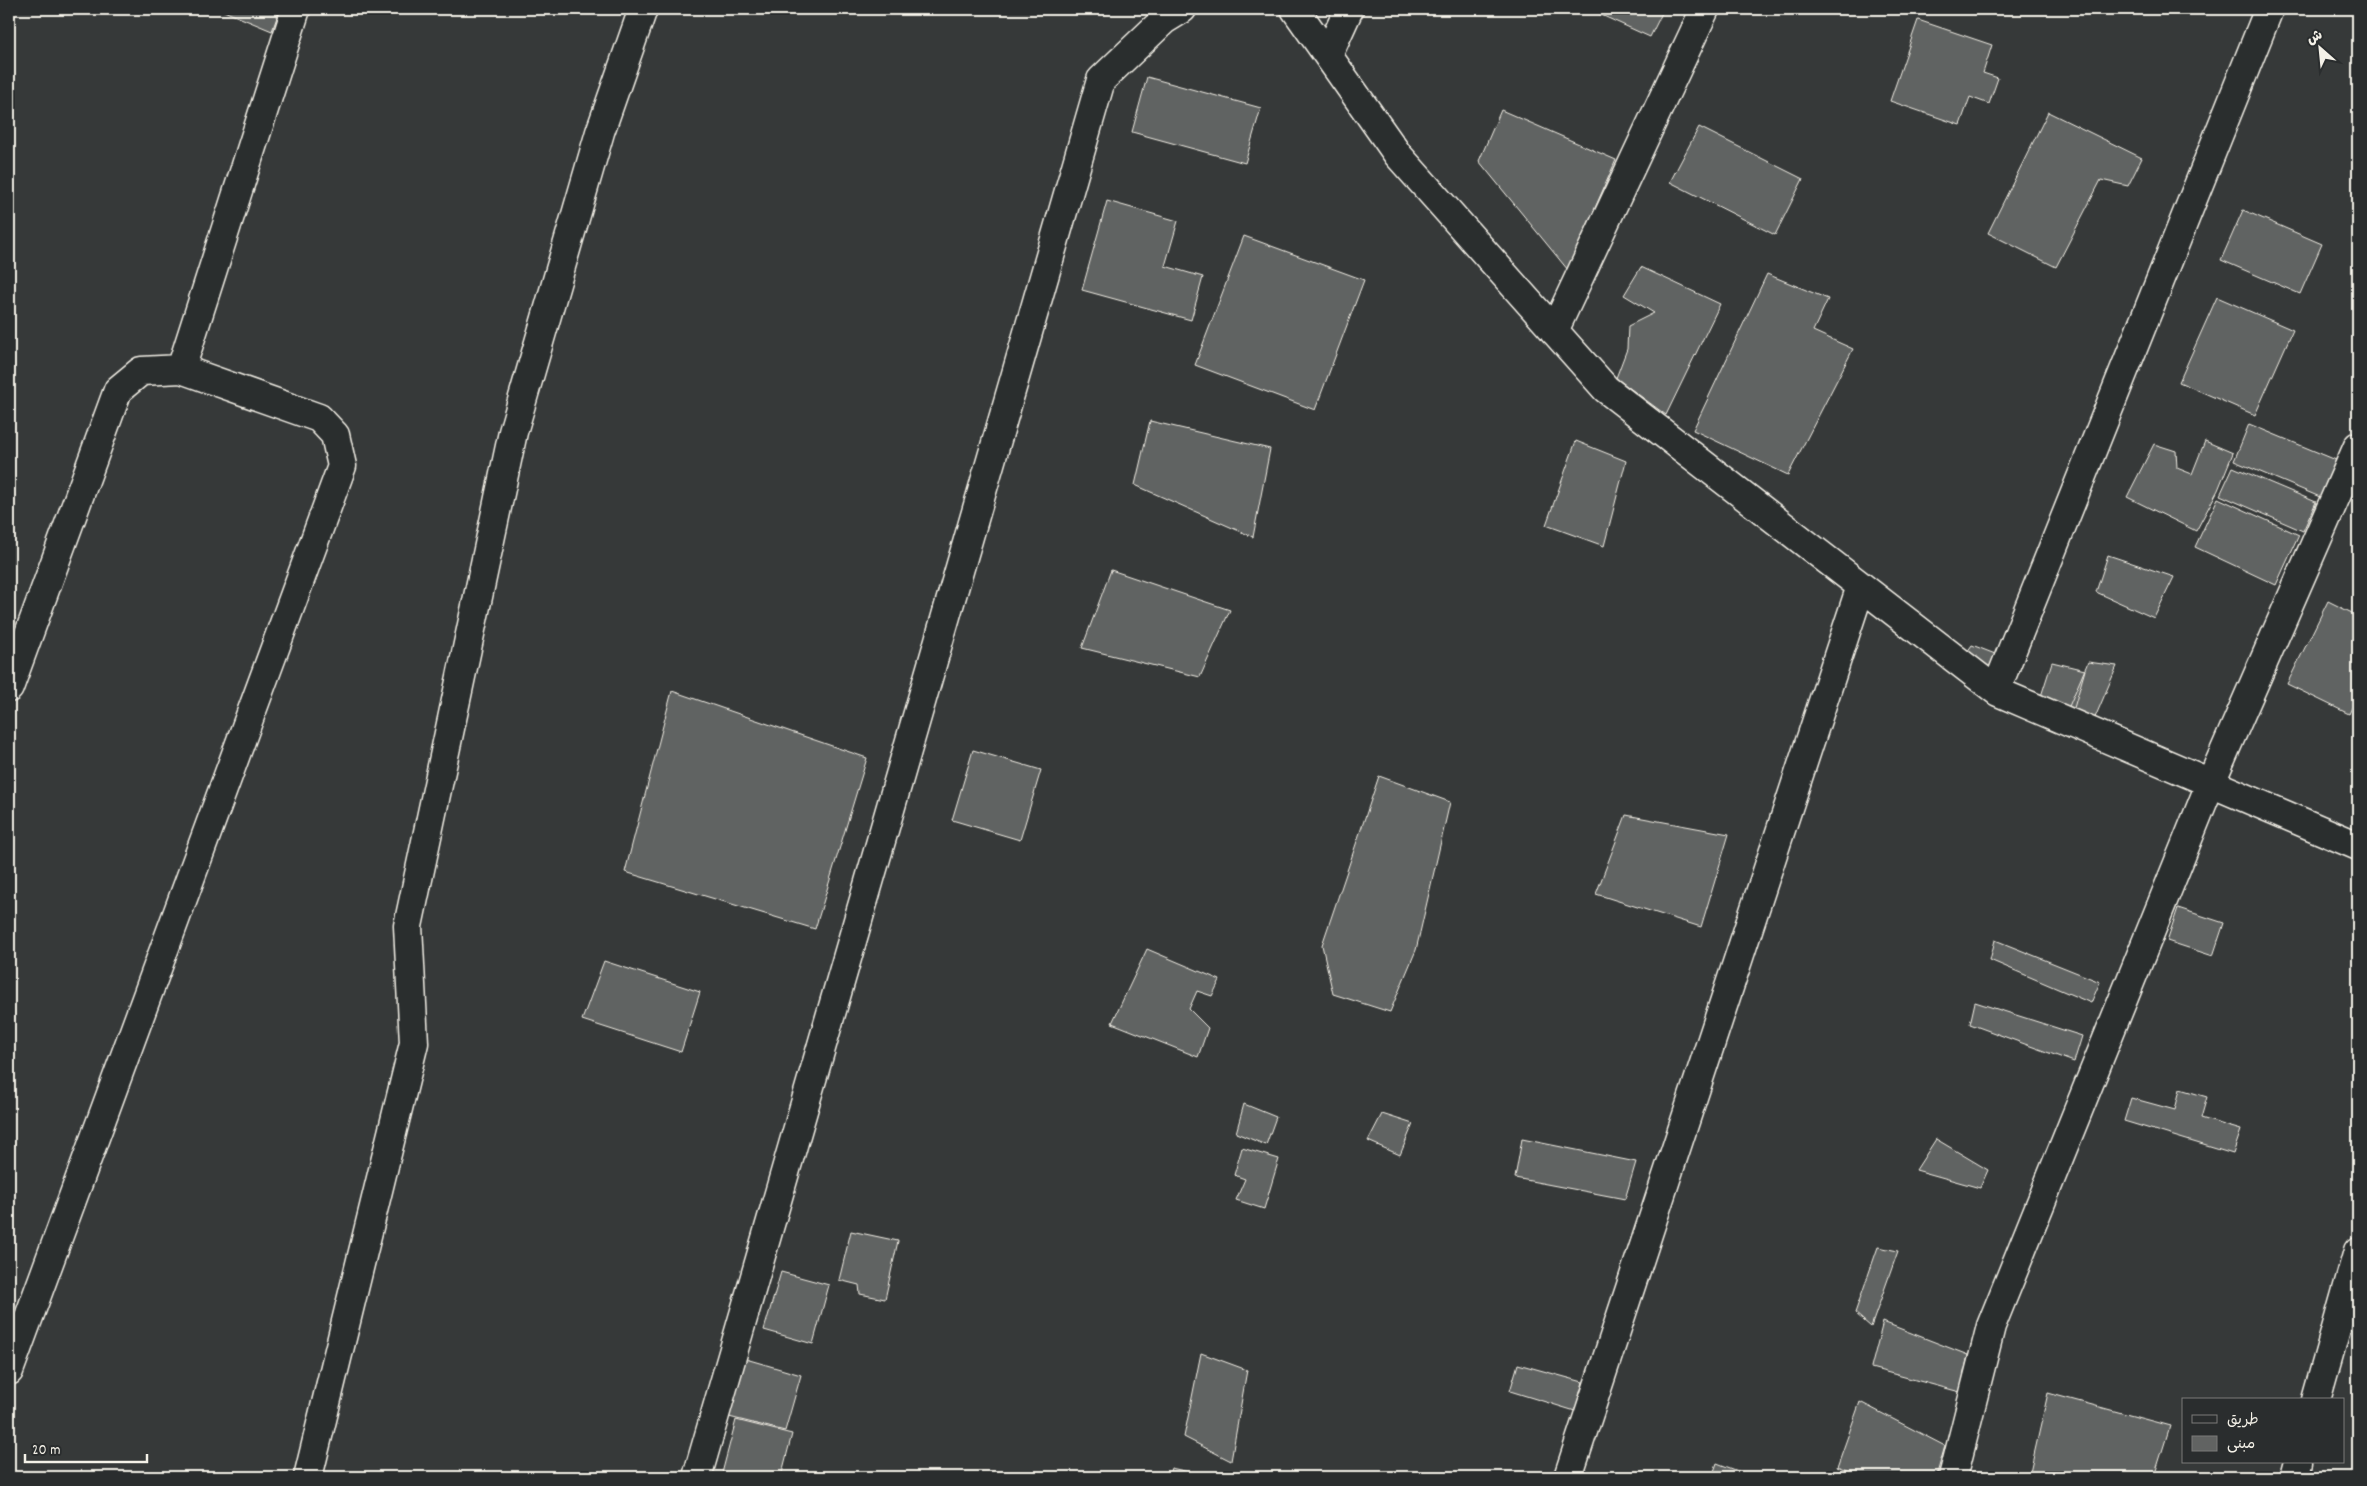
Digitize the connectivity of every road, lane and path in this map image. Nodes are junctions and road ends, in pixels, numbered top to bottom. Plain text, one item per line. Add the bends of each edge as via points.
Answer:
1 (296, 9) edge
2 (643, 9) edge
3 (1182, 9) edge
4 (1295, 9) edge
5 (1349, 9) edge
6 (1705, 9) edge
7 (2270, 9) edge
8 (1328, 55) junction
9 (1554, 331) junction
10 (181, 369) junction
11 (2358, 446) edge
12 (1861, 586) junction
13 (9, 688) edge
14 (1996, 690) junction
15 (2210, 782) junction
16 (2358, 846) edge
17 (2358, 1251) edge
18 (9, 1371) edge
19 (2317, 1398) edge
20 (2297, 1464) edge
21 (308, 1477) edge
22 (698, 1477) edge
23 (1568, 1477) edge
24 (1954, 1477) edge
25 (2294, 1477) edge

1 - 10 street
2 - 21 street via 600,132 513,432 408,926 414,1043
3 - 22 street via 1164,20 1100,80
4 - 8 street
5 - 8 street
6 - 9 street
7 - 14 street
8 - 9 street via 1398,155
9 - 12 street via 1606,389
10 - 13 street via 141,371 118,390
10 - 18 street via 319,418 335,435 342,466
11 - 15 street
12 - 14 street
12 - 23 street
14 - 15 street
15 - 16 street
15 - 24 street via 1991,1326
17 - 19 street
20 - 25 street

